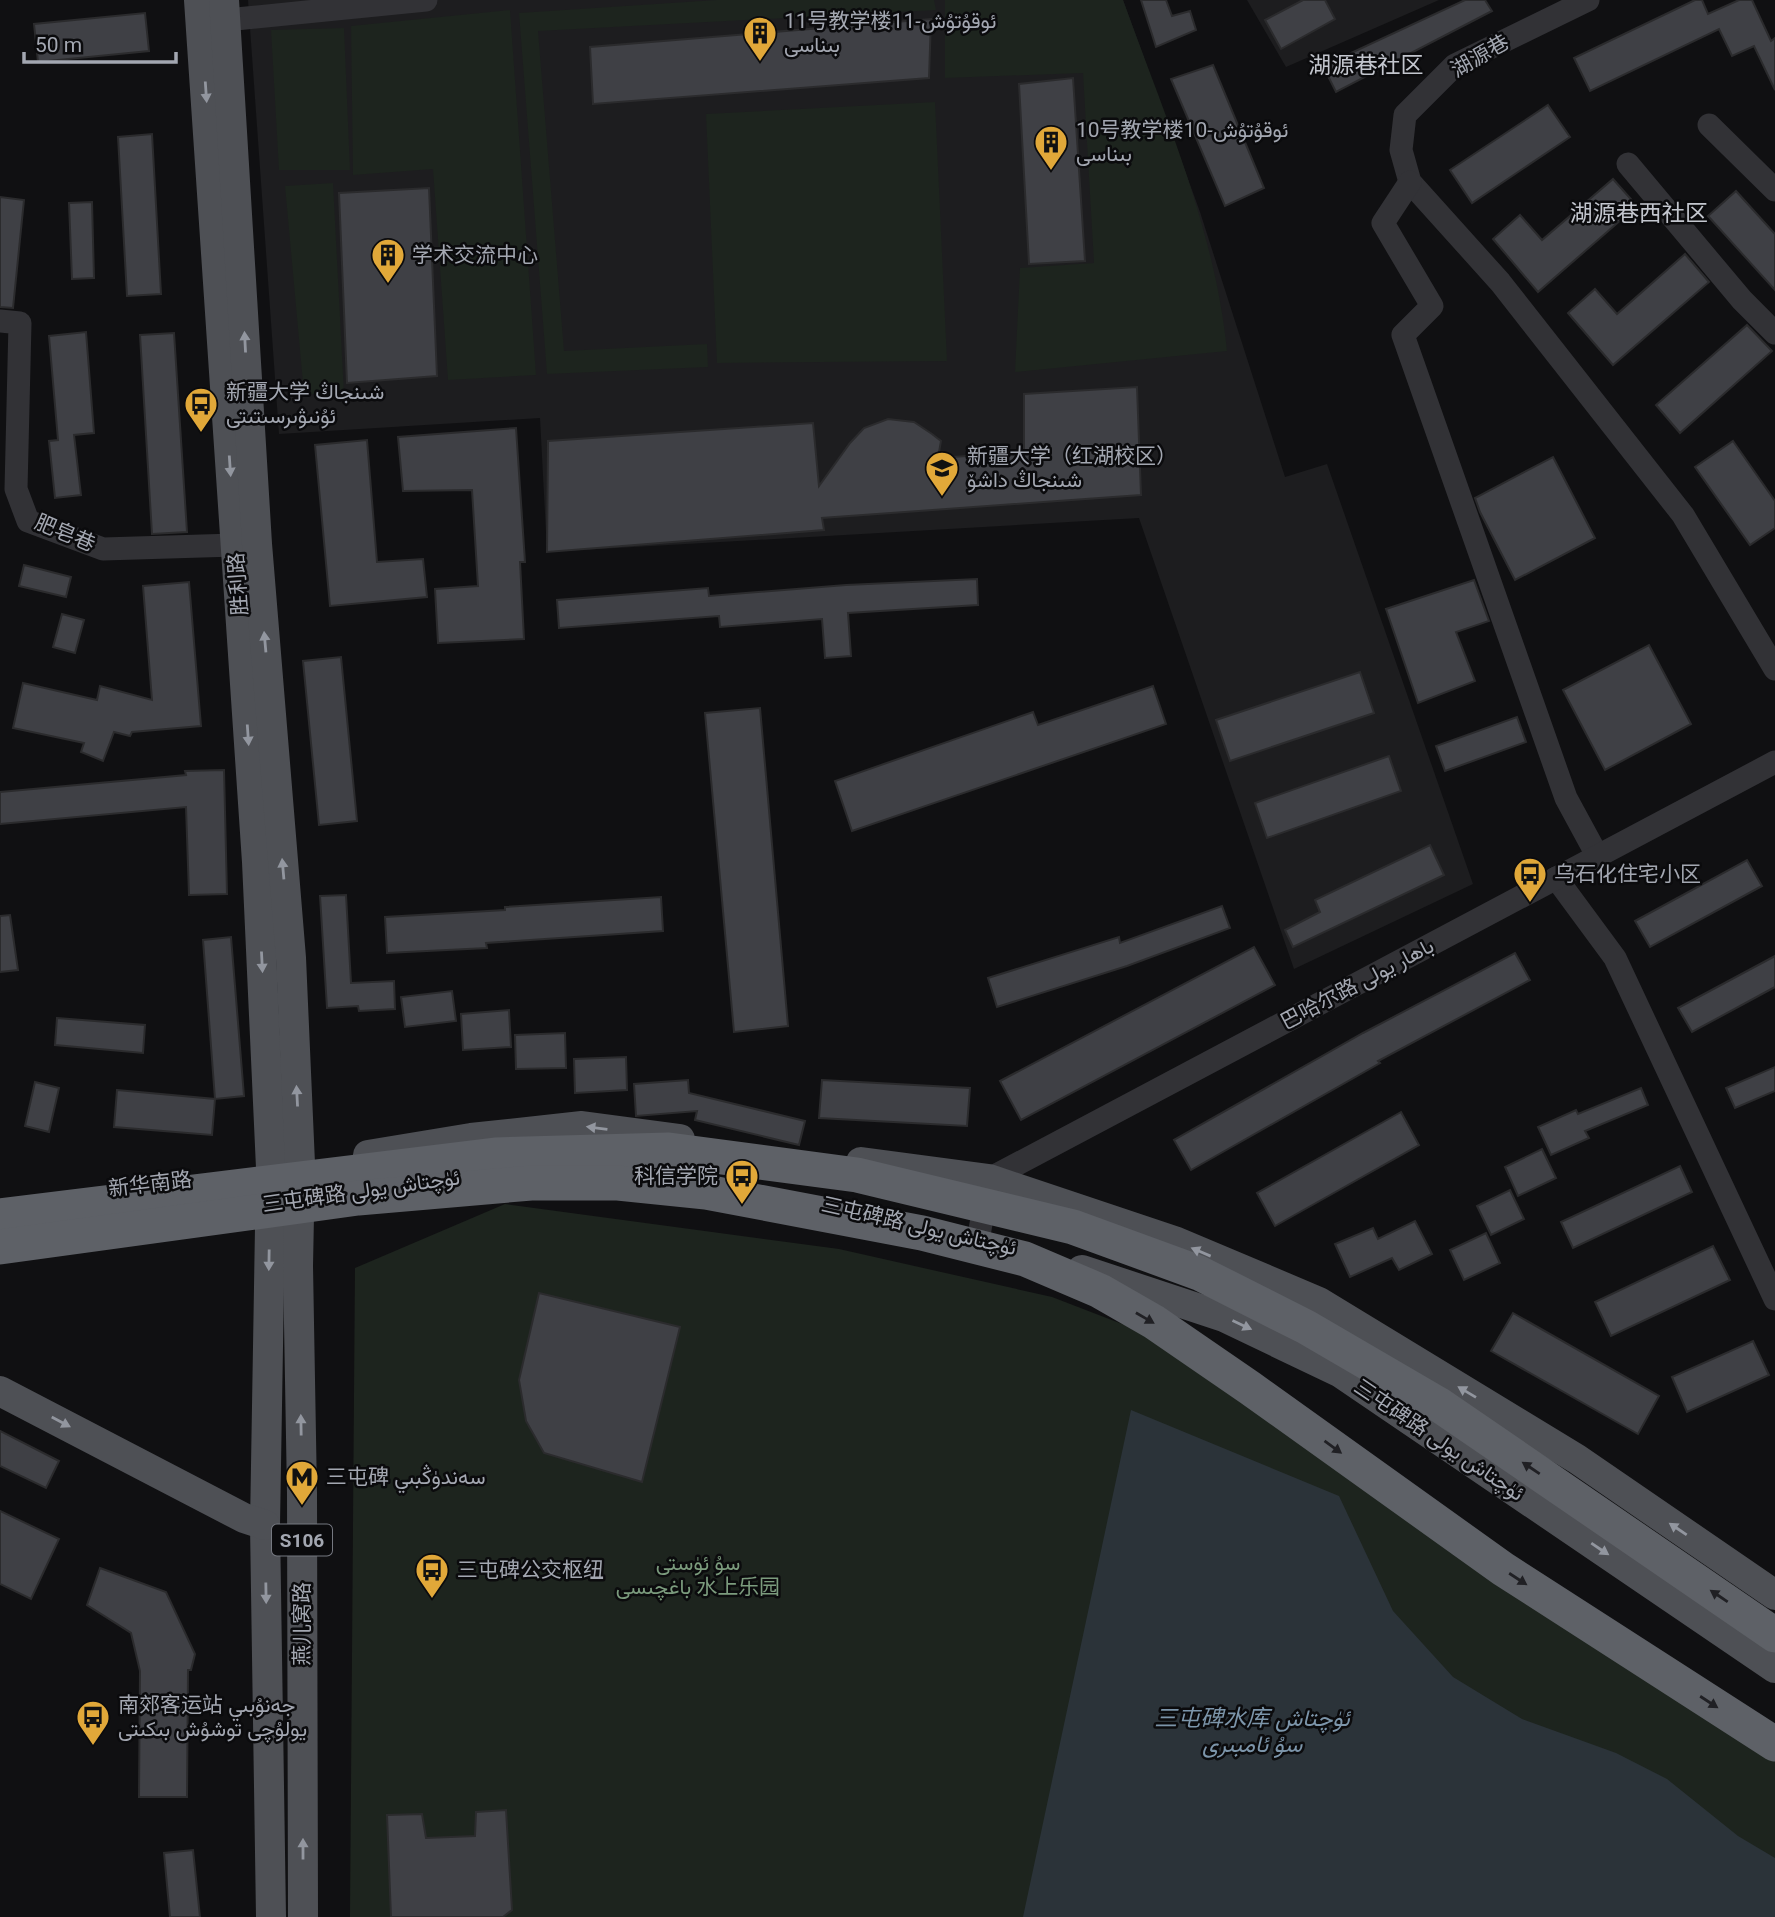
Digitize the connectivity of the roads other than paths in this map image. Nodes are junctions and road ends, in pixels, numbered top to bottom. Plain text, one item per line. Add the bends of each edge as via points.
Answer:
1 (199, 0) edge
2 (426, 0) edge
3 (1588, 0) edge
4 (329, 5) edge
5 (225, 10) edge
6 (1709, 125) dead end
7 (1628, 164) dead end
8 (1410, 182) junction
9 (1775, 190) edge
10 (0, 321) edge
11 (1775, 333) edge
12 (235, 545) junction
13 (1775, 669) edge
14 (1775, 762) edge
15 (1598, 856) junction
16 (1556, 878) junction
17 (286, 1166) junction
18 (989, 1179) junction
19 (301, 1198) junction
20 (0, 1203) edge
21 (270, 1203) junction
22 (0, 1216) edge
23 (979, 1236) junction
24 (0, 1240) edge
25 (0, 1247) edge
26 (1775, 1299) edge
27 (0, 1391) edge
28 (265, 1525) junction
29 (1775, 1595) edge
30 (1775, 1635) edge
31 (1775, 1668) edge
32 (1775, 1744) edge
33 (271, 1917) edge
34 (303, 1917) edge

1 -> 12 main road, 胜利路
2 - 4 street
3 - 8 street, 湖源巷 via 1455,65 1405,115 1401,150
4 - 5 street
17 -> 5 main road, 胜利路 via 290,958 257,544
6 - 9 street
7 - 11 street
8 - 13 street via 1500,282 1683,515
8 - 15 street via 1383,223 1432,306 1403,335 1566,798
10 - 12 street, 肥皂巷 via 20,323 16,489 28,521 103,549
12 -> 17 main road, 胜利路 via 257,862
14 - 15 street, 巴哈尔路 باھار يولى
15 - 16 street, 巴哈尔路 باھار يولى
16 - 18 street, 巴哈尔路 باھار يولى
16 - 26 street via 1615,958
18 -> 17 main road, 三屯碑路 ئۈچتاش يولى via 582,1126
17 - 19 main road, 燕儿窝路 / S106
17 - 20 main road, 新华南路
17 - 21 main road, 燕儿窝路
18 - 23 street
29 -> 18 main road, 三屯碑路 ئۈچتاش يولى via 1577,1459 1319,1302 1177,1242
19 - 21 main road, 三屯碑路 ئۈچتاش يولى
19 - 23 main road, 三屯碑路 ئۈچتاش يولى via 595,1163 741,1187
34 -> 19 main road, 燕儿窝路 / S106
21 - 24 main road, 三屯碑路 ئۈچتاش يولى
21 -> 28 main road, 燕儿窝路
30 -> 22 highway, bridge via 1438,1404 1294,1321 1199,1273 1073,1227 871,1178 669,1150 495,1155
23 -> 31 main road, 三屯碑路 ئۈچتاش يولى via 1224,1317 1341,1373
25 -> 32 highway, bridge via 358,1198 531,1183 618,1183 706,1192 922,1233 1025,1259 1100,1291 1154,1322 1503,1569
27 -> 28 main road
28 -> 33 main road, 燕儿窝路

